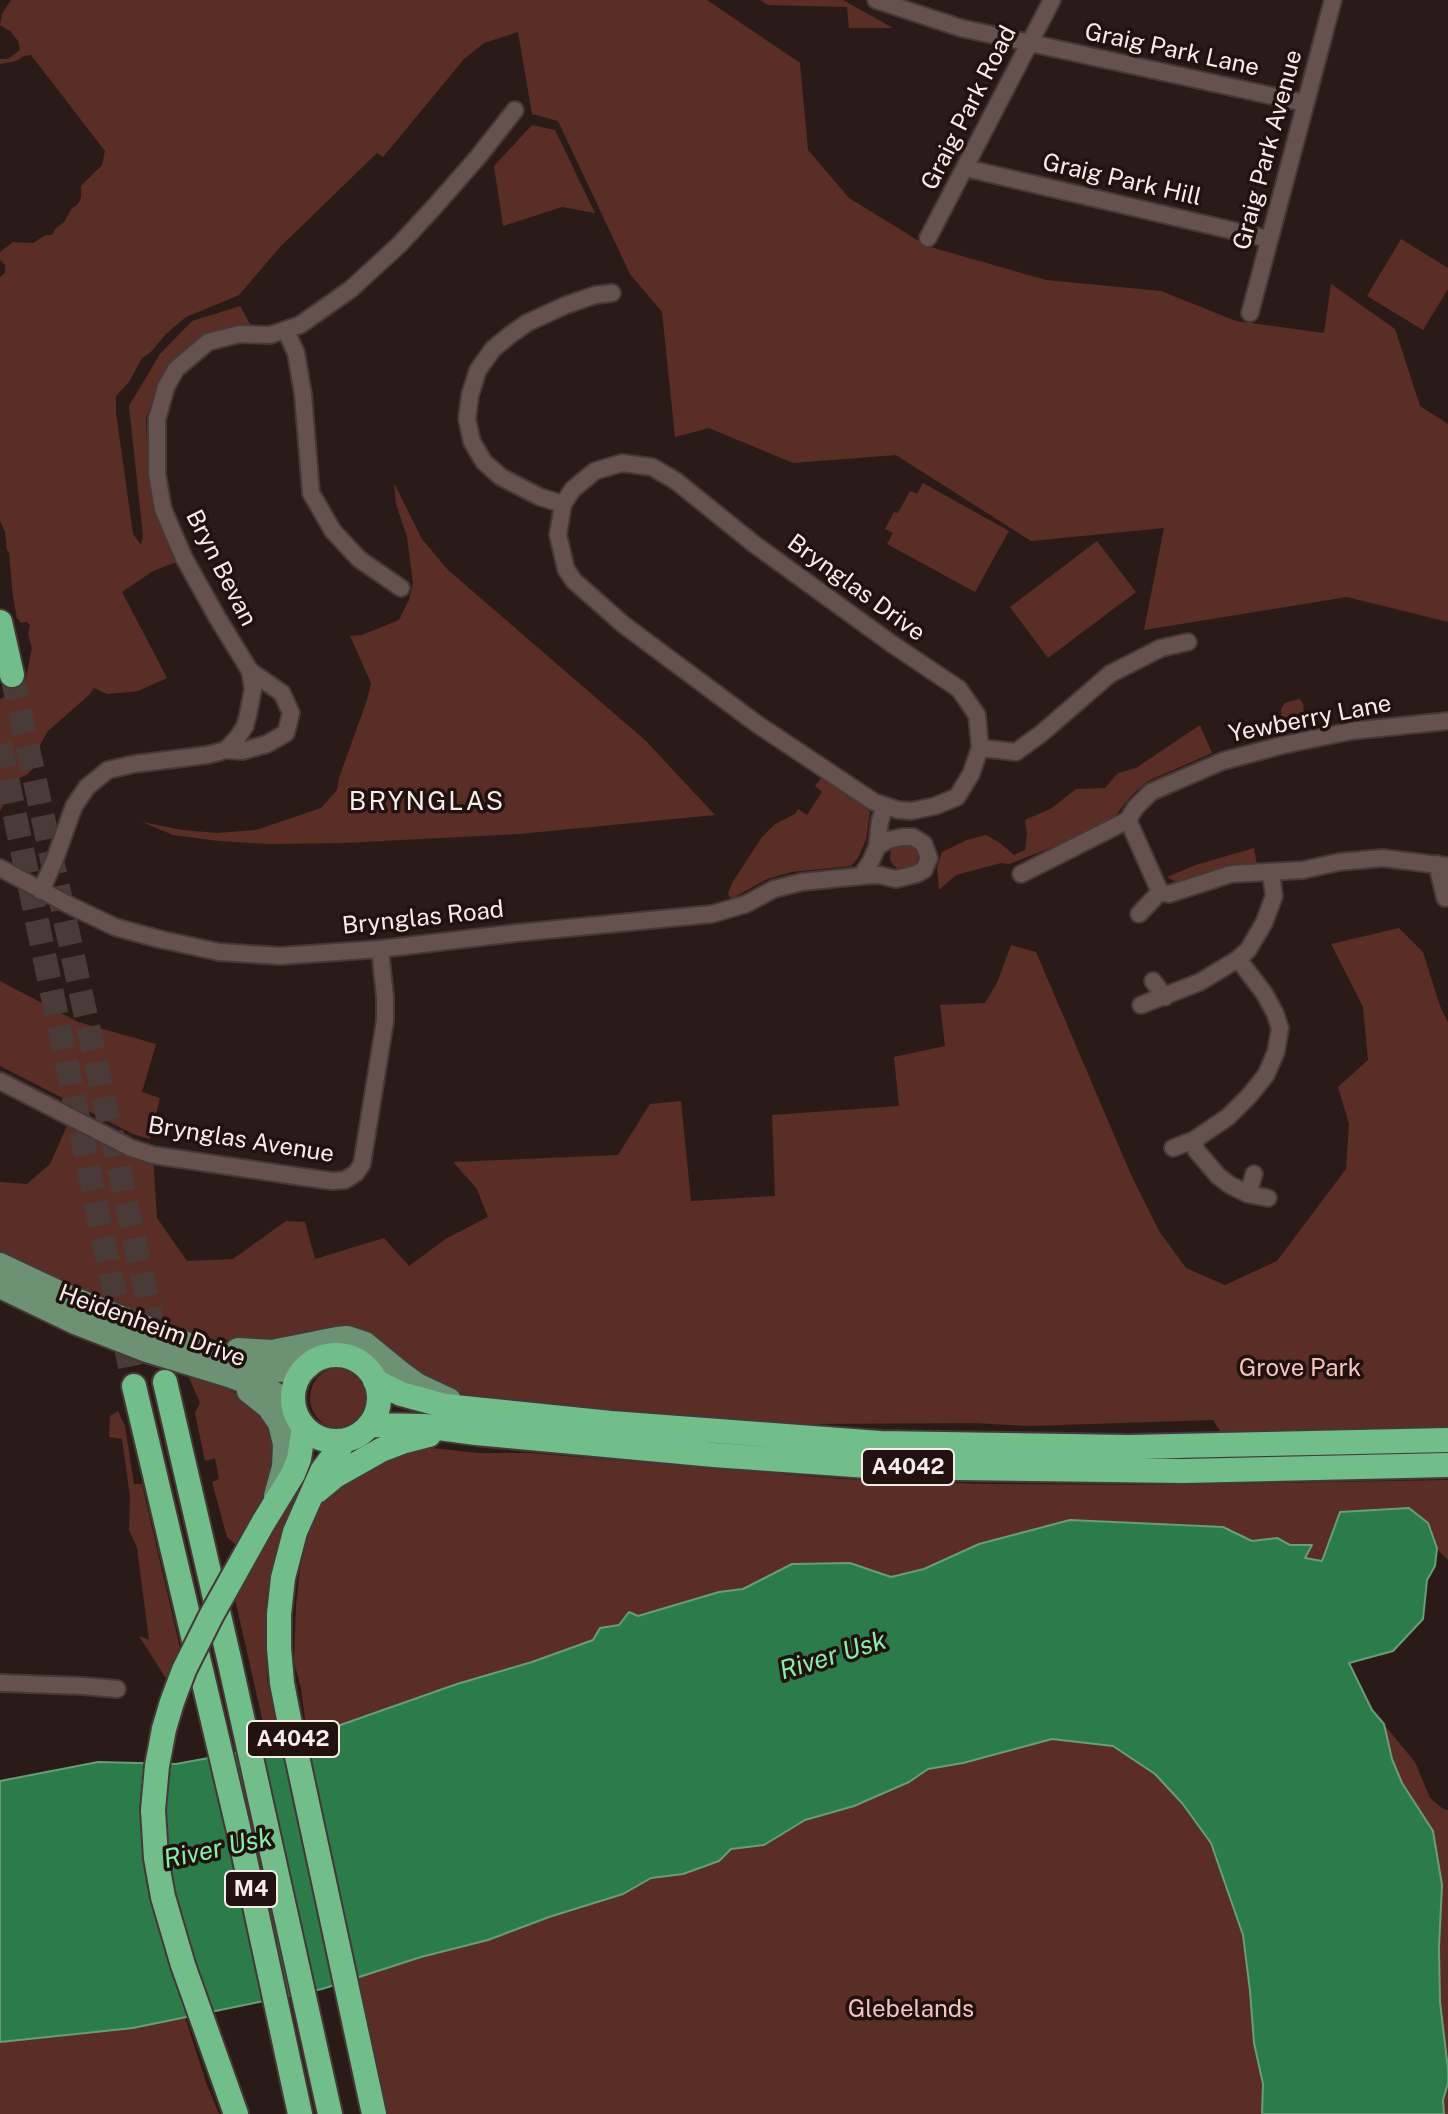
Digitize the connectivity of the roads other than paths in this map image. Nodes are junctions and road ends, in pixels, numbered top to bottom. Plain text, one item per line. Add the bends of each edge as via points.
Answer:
1 (876, 0) edge
2 (1052, 0) edge
3 (1333, 0) edge
4 (1029, 44) junction
5 (1305, 103) junction
6 (515, 110) dead end
7 (965, 168) junction
8 (928, 238) dead end
9 (1269, 239) junction
10 (612, 293) dead end
11 (1250, 313) dead end
12 (286, 331) junction
13 (563, 504) junction
14 (401, 588) dead end
15 (0, 622) edge
16 (1188, 642) dead end
17 (250, 671) junction
18 (12, 675) tunnel mouth
19 (1448, 721) edge
20 (980, 748) junction
21 (226, 750) junction
22 (885, 806) junction
23 (1128, 820) junction
24 (877, 847) junction
25 (1443, 865) edge
26 (0, 868) edge
27 (1271, 873) junction
28 (1021, 874) dead end
29 (861, 876) junction
30 (41, 891) junction
31 (1160, 892) junction
32 (1445, 898) dead end
33 (1139, 914) dead end
34 (380, 949) junction
35 (1238, 959) junction
36 (1153, 981) dead end
37 (1165, 997) junction
38 (1141, 1005) dead end
39 (0, 1081) edge
40 (1194, 1140) junction
41 (1173, 1148) dead end
42 (1254, 1174) dead end
43 (1248, 1194) junction
44 (1268, 1198) dead end
45 (0, 1265) edge
46 (0, 1286) edge
47 (188, 1345) junction
48 (308, 1366) junction
49 (232, 1376) junction
50 (375, 1381) junction
51 (165, 1382) dead end
52 (134, 1386) tunnel mouth
53 (464, 1407) junction
54 (298, 1416) junction
55 (370, 1425) junction
56 (476, 1433) junction
57 (345, 1440) junction
58 (1448, 1440) edge
59 (1448, 1465) edge
60 (307, 1502) junction
61 (268, 1514) junction
62 (0, 1683) edge
63 (117, 1689) dead end
64 (371, 2102) edge
65 (329, 2110) edge
66 (299, 2113) edge
67 (236, 2114) edge

1 - 4 street, Graig Park Lane
2 - 4 street, Graig Park Road
3 - 5 street, Graig Park Avenue
4 - 5 street, Graig Park Lane
4 - 7 street, Graig Park Road
5 - 9 street, Graig Park Avenue
6 - 12 street, Bryn Bevan via 400,244 351,289
7 - 8 street, Graig Park Road
7 - 9 street, Graig Park Hill
9 - 11 street, Graig Park Avenue
10 - 13 street via 566,305 510,335 478,370 470,395 467,419 484,462 501,477
12 - 14 street via 303,394 311,493 333,531 359,559
12 - 17 street, Bryn Bevan via 208,342 176,369 157,419 163,509 184,558
13 - 20 street, Brynglas Drive via 573,489 607,466 652,467 676,481 754,544 959,689 977,715
13 - 22 street via 558,535 574,581 757,724
15 - 18 highway
16 - 20 street via 1161,648 1110,674 1016,752
17 - 21 street via 248,715
17 - 21 street, Bryn Bevan via 282,693 291,713 286,733 254,748
19 - 23 street, Yewberry Lane via 1351,731 1223,761 1151,792
20 - 22 street via 957,797 911,811
21 - 30 street, Bryn Bevan via 108,770 74,806
22 - 24 street
23 - 28 street, Yewberry Lane
23 - 31 street
24 - 29 street
24 - 29 street, Brynglas Road via 913,837 924,844 929,858 916,874 896,879
25 - 27 street via 1382,858
25 - 32 street
26 - 30 street, Brynglas Road
27 - 31 street via 1231,874 1179,892
27 - 35 street via 1274,896 1264,923
29 - 34 street, Brynglas Road via 774,889 712,914
30 - 34 street, Brynglas Road via 115,927 219,952 280,956
31 - 33 street
34 - 39 street, Brynglas Avenue via 383,1033 362,1164 345,1180 153,1155
35 - 37 street
35 - 40 street via 1275,1013 1280,1028 1276,1052 1249,1096
36 - 37 street
37 - 38 street
40 - 41 street
40 - 43 street via 1218,1176
42 - 43 street
43 - 44 street
45 - 47 main road, Heidenheim Drive / A4042
46 - 49 main road, Heidenheim Drive via 147,1350
47 - 48 main road, Heidenheim Drive / A4042 via 276,1370
47 - 53 main road, A4042 via 272,1352 347,1338 377,1352 417,1385
48 - 50 highway via 340,1355 361,1363
48 - 54 highway via 295,1383
49 - 54 main road, Heidenheim Drive via 268,1390
49 - 61 main road via 280,1423 284,1467
50 - 53 highway, A4042 via 421,1401
50 - 55 highway via 379,1403
51 - 65 highway, M4
52 - 66 highway, M4
53 - 58 highway, A4042 via 880,1443 1129,1447
54 - 57 highway via 323,1439
54 - 61 highway via 299,1459
55 - 56 highway, A4042
55 - 57 highway
56 - 59 highway, A4042 via 882,1467 1184,1471
56 - 60 highway, A4042 via 426,1436 381,1450 335,1476
57 - 60 highway, A4042
60 - 64 highway, A4042 via 283,1578 282,1683
61 - 67 highway, bridge via 184,1670 164,1729 153,1810 163,1897
62 - 63 street

